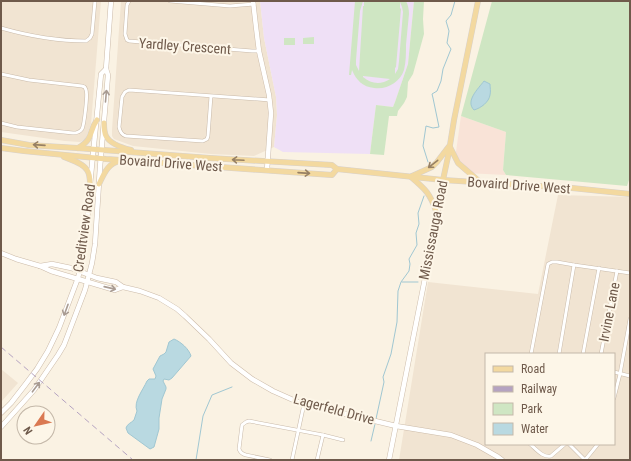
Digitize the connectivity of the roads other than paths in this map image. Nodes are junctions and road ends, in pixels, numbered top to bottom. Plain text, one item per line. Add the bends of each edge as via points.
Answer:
1 (94, 1) edge
2 (111, 1) edge
3 (129, 1) edge
4 (170, 1) edge
5 (478, 1) edge
6 (254, 3) edge
7 (1, 28) edge
8 (259, 51) junction
9 (106, 69) junction
10 (1, 74) edge
11 (211, 96) junction
12 (270, 100) junction
13 (97, 120) junction
14 (1, 123) edge
15 (104, 123) junction
16 (1, 140) edge
17 (450, 146) junction
18 (1, 148) edge
19 (77, 148) junction
20 (94, 150) junction
21 (102, 150) junction
22 (140, 153) junction
23 (59, 155) junction
24 (93, 158) junction
25 (101, 158) junction
26 (133, 160) junction
27 (268, 161) junction
28 (337, 168) junction
29 (268, 170) junction
30 (411, 176) junction
31 (443, 180) junction
32 (480, 182) junction
33 (90, 184) junction
34 (99, 184) junction
35 (630, 194) edge
36 (436, 211) junction
37 (1, 254) edge
38 (574, 265) junction
39 (40, 266) junction
40 (599, 268) junction
41 (80, 271) junction
42 (616, 271) junction
43 (630, 273) edge
44 (89, 274) junction
45 (78, 278) junction
46 (86, 282) junction
47 (123, 288) junction
48 (630, 319) edge
49 (531, 353) edge
50 (559, 353) edge
51 (583, 353) edge
52 (601, 353) edge
53 (615, 372) edge
54 (620, 374) junction
55 (630, 376) edge
56 (615, 394) edge
57 (304, 404) junction
58 (1, 413) edge
59 (396, 426) junction
60 (1, 427) edge
61 (299, 430) junction
62 (323, 435) junction
63 (343, 440) dead end
64 (531, 445) edge
65 (564, 445) edge
66 (571, 445) edge
67 (597, 445) edge
68 (270, 460) edge
69 (292, 460) edge
70 (317, 460) edge
71 (389, 460) edge
72 (502, 460) edge
73 (585, 460) edge

1 - 7 street via 92,34 86,41 41,38
2 - 9 main road
3 - 8 street, Yardley Crescent via 125,34 129,42
4 - 6 street via 230,6
5 - 17 main road, Mississauga Road
6 - 8 main road
8 - 12 main road
9 - 13 main road, Creditview Road via 101,74
15 -> 9 main road, Creditview Road via 108,75
10 - 14 street via 82,86 87,94 84,126 77,133
11 - 11 street via 127,91 122,97 120,130 126,136 203,141 208,136
11 - 12 street
12 - 27 main road
13 - 19 main road via 88,140
13 - 20 main road, Creditview Road
15 - 21 main road, Creditview Road
15 - 22 main road via 106,138
19 -> 16 main road, Bovaird Drive West
17 -> 30 main road via 432,167
17 - 31 main road, Mississauga Road
17 - 32 main road via 458,163
18 - 23 main road, Bovaird Drive West
19 - 20 main road, Bovaird Drive West
20 - 21 main road, Bovaird Drive West
20 - 24 main road, Creditview Road
21 - 22 main road, Bovaird Drive West
21 - 25 main road, Creditview Road
27 -> 22 main road, Bovaird Drive West
23 - 24 main road, Bovaird Drive West
23 - 33 main road via 85,168
24 - 25 main road, Bovaird Drive West
24 - 33 main road, Creditview Road
25 - 26 main road, Bovaird Drive West
25 - 34 main road, Creditview Road
26 - 29 main road, Bovaird Drive West
26 - 34 main road via 114,163 105,172
27 - 28 main road, Bovaird Drive West via 332,165
27 - 29 main road
29 -> 28 main road, Bovaird Drive West via 332,175
28 - 30 main road, Bovaird Drive West
30 - 31 main road, Bovaird Drive West
30 - 36 main road via 430,195
31 - 32 main road, Bovaird Drive West
31 - 36 main road, Mississauga Road
32 - 35 main road, Bovaird Drive West
33 - 41 main road, Creditview Road via 87,231
34 - 44 main road, Creditview Road via 95,244
36 - 59 main road, Mississauga Road
37 - 39 main road, Lagerfeld Drive
38 - 40 street
38 - 49 street via 557,262 548,264
38 - 50 street
39 - 41 main road, Lagerfeld Drive via 52,264
39 - 45 main road, Lagerfeld Drive
40 - 42 street
40 - 51 street
41 - 44 main road, Lagerfeld Drive
41 - 45 main road, Creditview Road
42 - 43 street
42 - 52 street, Irvine Lane
44 - 46 main road, Creditview Road
44 - 47 main road, Lagerfeld Drive via 116,282
45 - 46 main road, Lagerfeld Drive
45 -> 58 main road, Creditview Road via 53,341 37,369
46 -> 47 main road, Lagerfeld Drive via 115,290
60 -> 46 main road, Creditview Road via 34,390 64,345
47 - 57 main road, Lagerfeld Drive via 140,291 164,301 185,316 231,364 252,380
48 - 54 street
53 - 54 street
54 - 55 street
54 - 56 street
57 - 59 main road, Lagerfeld Drive
57 - 61 street
59 - 71 main road, Mississauga Road
59 - 72 main road, Lagerfeld Drive via 451,435 477,445
61 - 62 street
61 - 68 street via 249,421 242,425 239,451
61 - 69 street
62 - 63 street
62 - 70 street
64 - 65 street via 549,457
66 - 73 street
67 - 73 street

